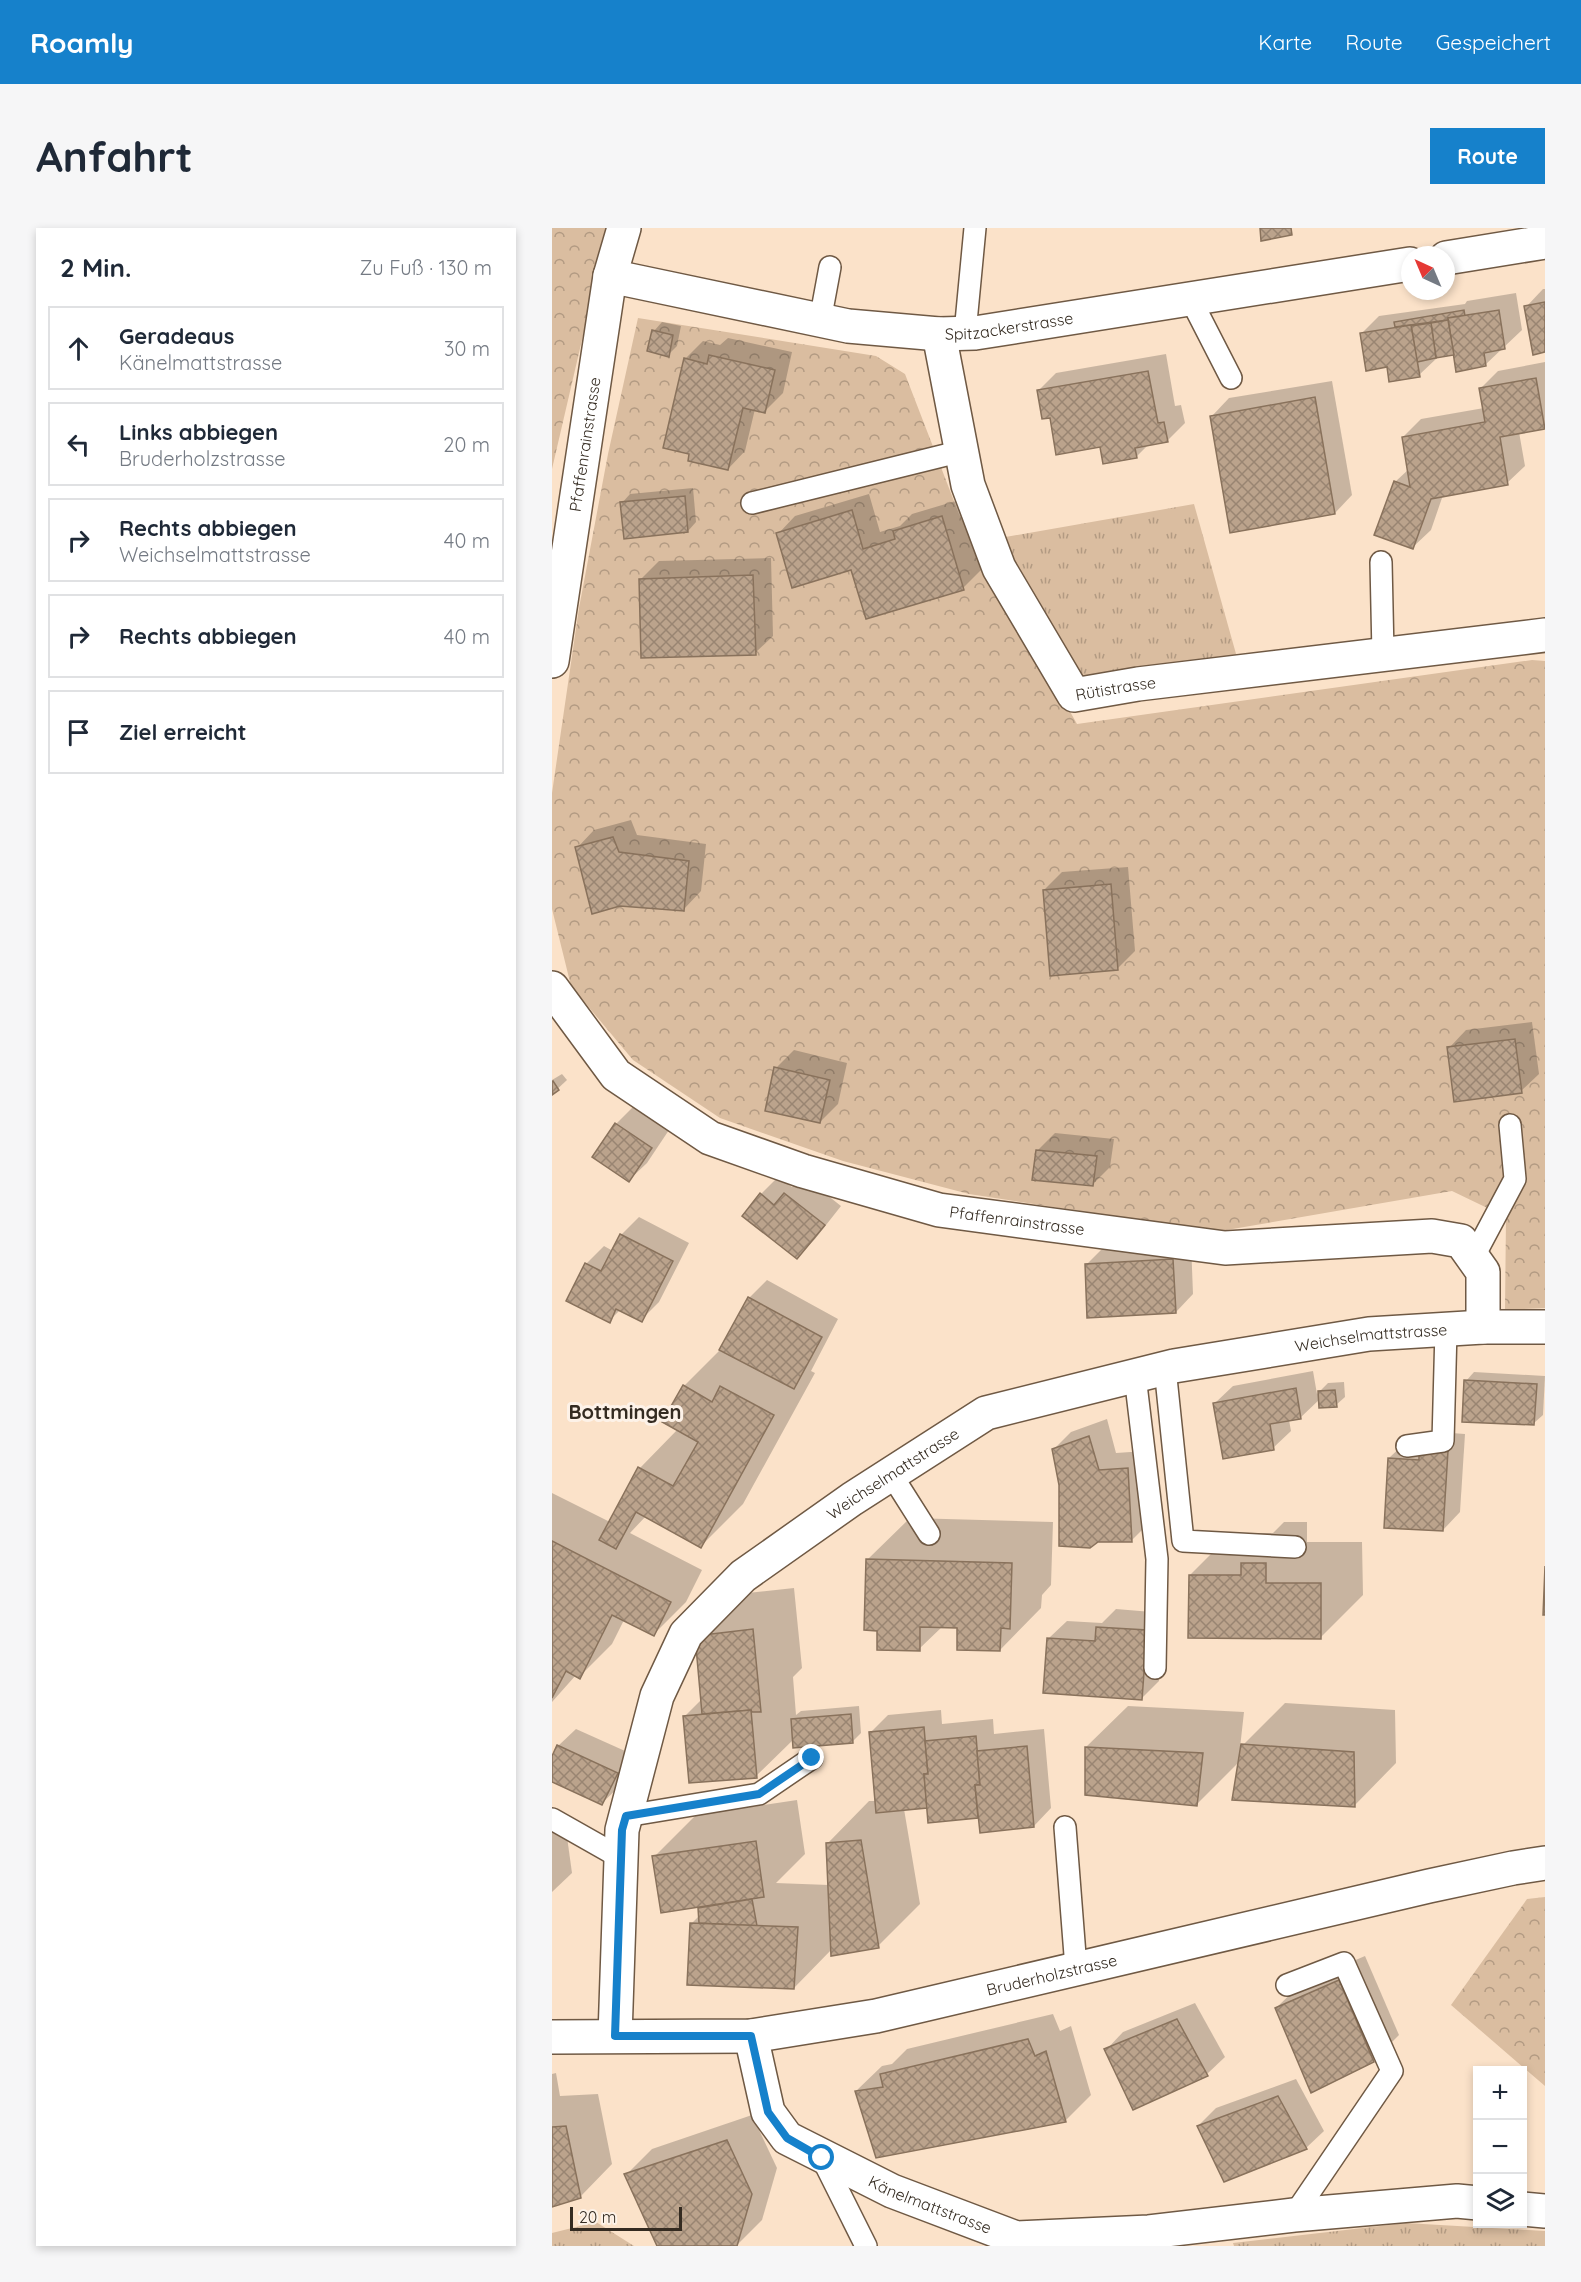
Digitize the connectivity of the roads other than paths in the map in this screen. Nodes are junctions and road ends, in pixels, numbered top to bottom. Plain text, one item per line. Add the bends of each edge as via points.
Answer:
1 (624, 228) edge
2 (975, 228) edge
3 (1545, 242) edge
4 (1455, 257) edge
5 (1401, 265) edge
6 (830, 267) dead end
7 (610, 276) junction
8 (1190, 298) junction
9 (820, 321) junction
10 (952, 333) junction
11 (1231, 378) dead end
12 (962, 451) junction
13 (752, 503) dead end
14 (1381, 562) dead end
15 (1545, 634) edge
16 (1383, 654) junction
17 (552, 661) edge
18 (552, 988) edge
19 (1510, 1125) dead end
20 (1473, 1258) junction
21 (1484, 1327) junction
22 (1545, 1327) edge
23 (1446, 1330) junction
24 (1150, 1372) junction
25 (1407, 1446) dead end
26 (891, 1474) junction
27 (929, 1534) dead end
28 (1295, 1547) dead end
29 (1155, 1668) dead end
30 (812, 1758) dead end
31 (626, 1816) junction
32 (552, 1819) edge
33 (1065, 1827) dead end
34 (621, 1858) junction
35 (1545, 1863) edge
36 (1076, 1968) junction
37 (1287, 1985) dead end
38 (615, 2036) junction
39 (751, 2036) junction
40 (552, 2037) edge
41 (822, 2158) junction
42 (1473, 2202) edge
43 (1527, 2209) edge
44 (1545, 2211) edge
45 (1294, 2215) junction
46 (866, 2246) edge

1 - 7 street, Pfaffenrainstrasse
2 - 10 lane
3 - 4 street
5 - 8 street, Spitzackerstrasse
6 - 9 lane
7 - 9 street, Spitzackerstrasse
7 - 17 street, Pfaffenrainstrasse
8 - 10 street, Spitzackerstrasse
8 - 11 lane
9 - 10 street, Spitzackerstrasse
10 - 12 street, Rütistrasse
12 - 13 lane
12 - 16 street, Rütistrasse via 968,485 999,568 1074,695
14 - 16 lane
15 - 16 street, Rütistrasse
18 - 20 street, Pfaffenrainstrasse via 616,1075 710,1138 803,1171 939,1210 1225,1248 1432,1236 1461,1241
19 - 20 lane via 1515,1179
20 - 21 street, Pfaffenrainstrasse via 1483,1272
21 - 22 street, Weichselmattstrasse
21 - 23 street, Weichselmattstrasse
23 - 24 street, Weichselmattstrasse via 1369,1334
23 - 25 lane via 1443,1441
24 - 26 street, Weichselmattstrasse via 986,1413
24 - 28 lane via 1183,1541
24 - 29 lane via 1157,1559
26 - 27 lane
26 - 31 street, Weichselmattstrasse via 743,1576 686,1634 657,1695
30 - 31 lane via 759,1794
31 - 34 street, Weichselmattstrasse
32 - 34 lane
33 - 36 lane
34 - 38 street, Weichselmattstrasse
35 - 36 street, Bruderholzstrasse via 1464,1878
36 - 39 street, Bruderholzstrasse via 876,2016
37 - 45 lane via 1344,1963 1392,2071
38 - 39 street, Bruderholzstrasse
38 - 40 street, Bruderholzstrasse
39 - 41 street, Känelmattstrasse via 768,2112 787,2138
41 - 45 street, Känelmattstrasse via 892,2192 1016,2238 1149,2232
41 - 46 lane
42 - 45 street, Känelmattstrasse via 1457,2200
43 - 44 street

